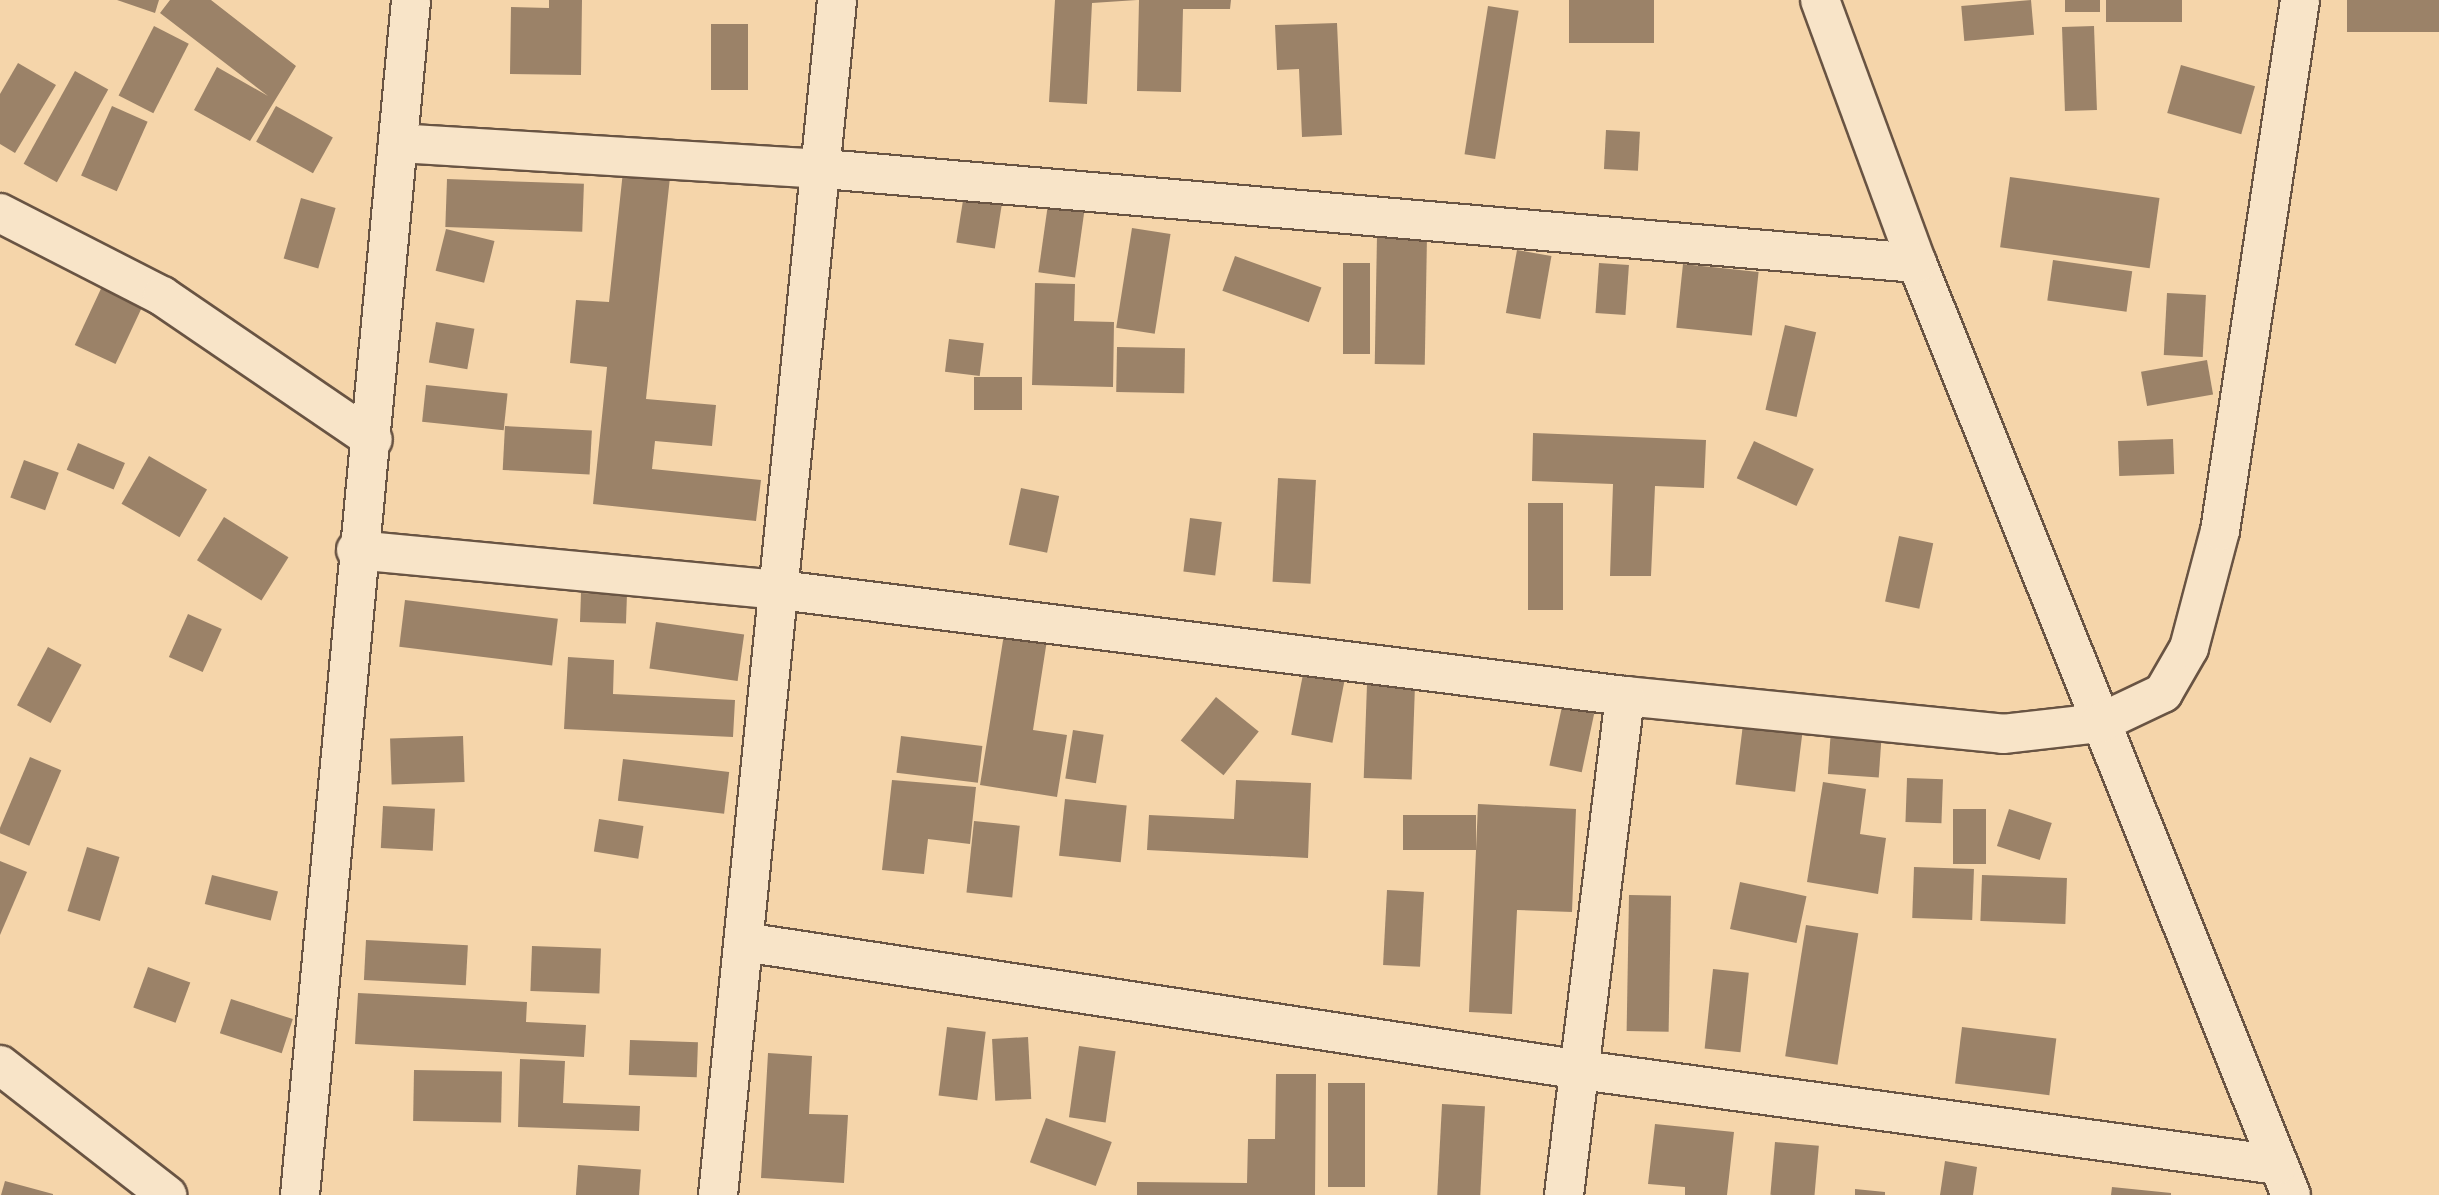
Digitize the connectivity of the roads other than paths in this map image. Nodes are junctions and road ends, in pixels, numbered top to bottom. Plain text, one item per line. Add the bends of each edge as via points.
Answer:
1 (411, 0) edge
2 (837, 0) edge
3 (1821, 0) edge
4 (2300, 0) edge
5 (398, 143) junction
6 (824, 169) junction
7 (0, 213) edge
8 (1917, 263) junction
9 (373, 440) junction
10 (356, 550) junction
11 (780, 590) junction
12 (1625, 696) junction
13 (2100, 723) junction
14 (744, 942) junction
15 (0, 1065) edge
16 (1581, 1070) junction
17 (2285, 1180) edge
18 (167, 1195) edge
19 (300, 1195) edge
20 (718, 1195) edge
21 (1564, 1195) edge

1 - 5 street
2 - 6 street
3 - 8 street
4 - 13 street via 2220,531 2189,648 2163,694
5 - 6 street
5 - 9 street
6 - 8 street
6 - 11 street
7 - 9 street via 162,296
8 - 13 street
9 - 10 street
10 - 11 street
10 - 19 street
11 - 12 street
11 - 14 street
12 - 13 street via 2003,734
12 - 16 street
13 - 17 street
14 - 16 street
14 - 20 street
15 - 18 street
16 - 17 street
16 - 21 street

